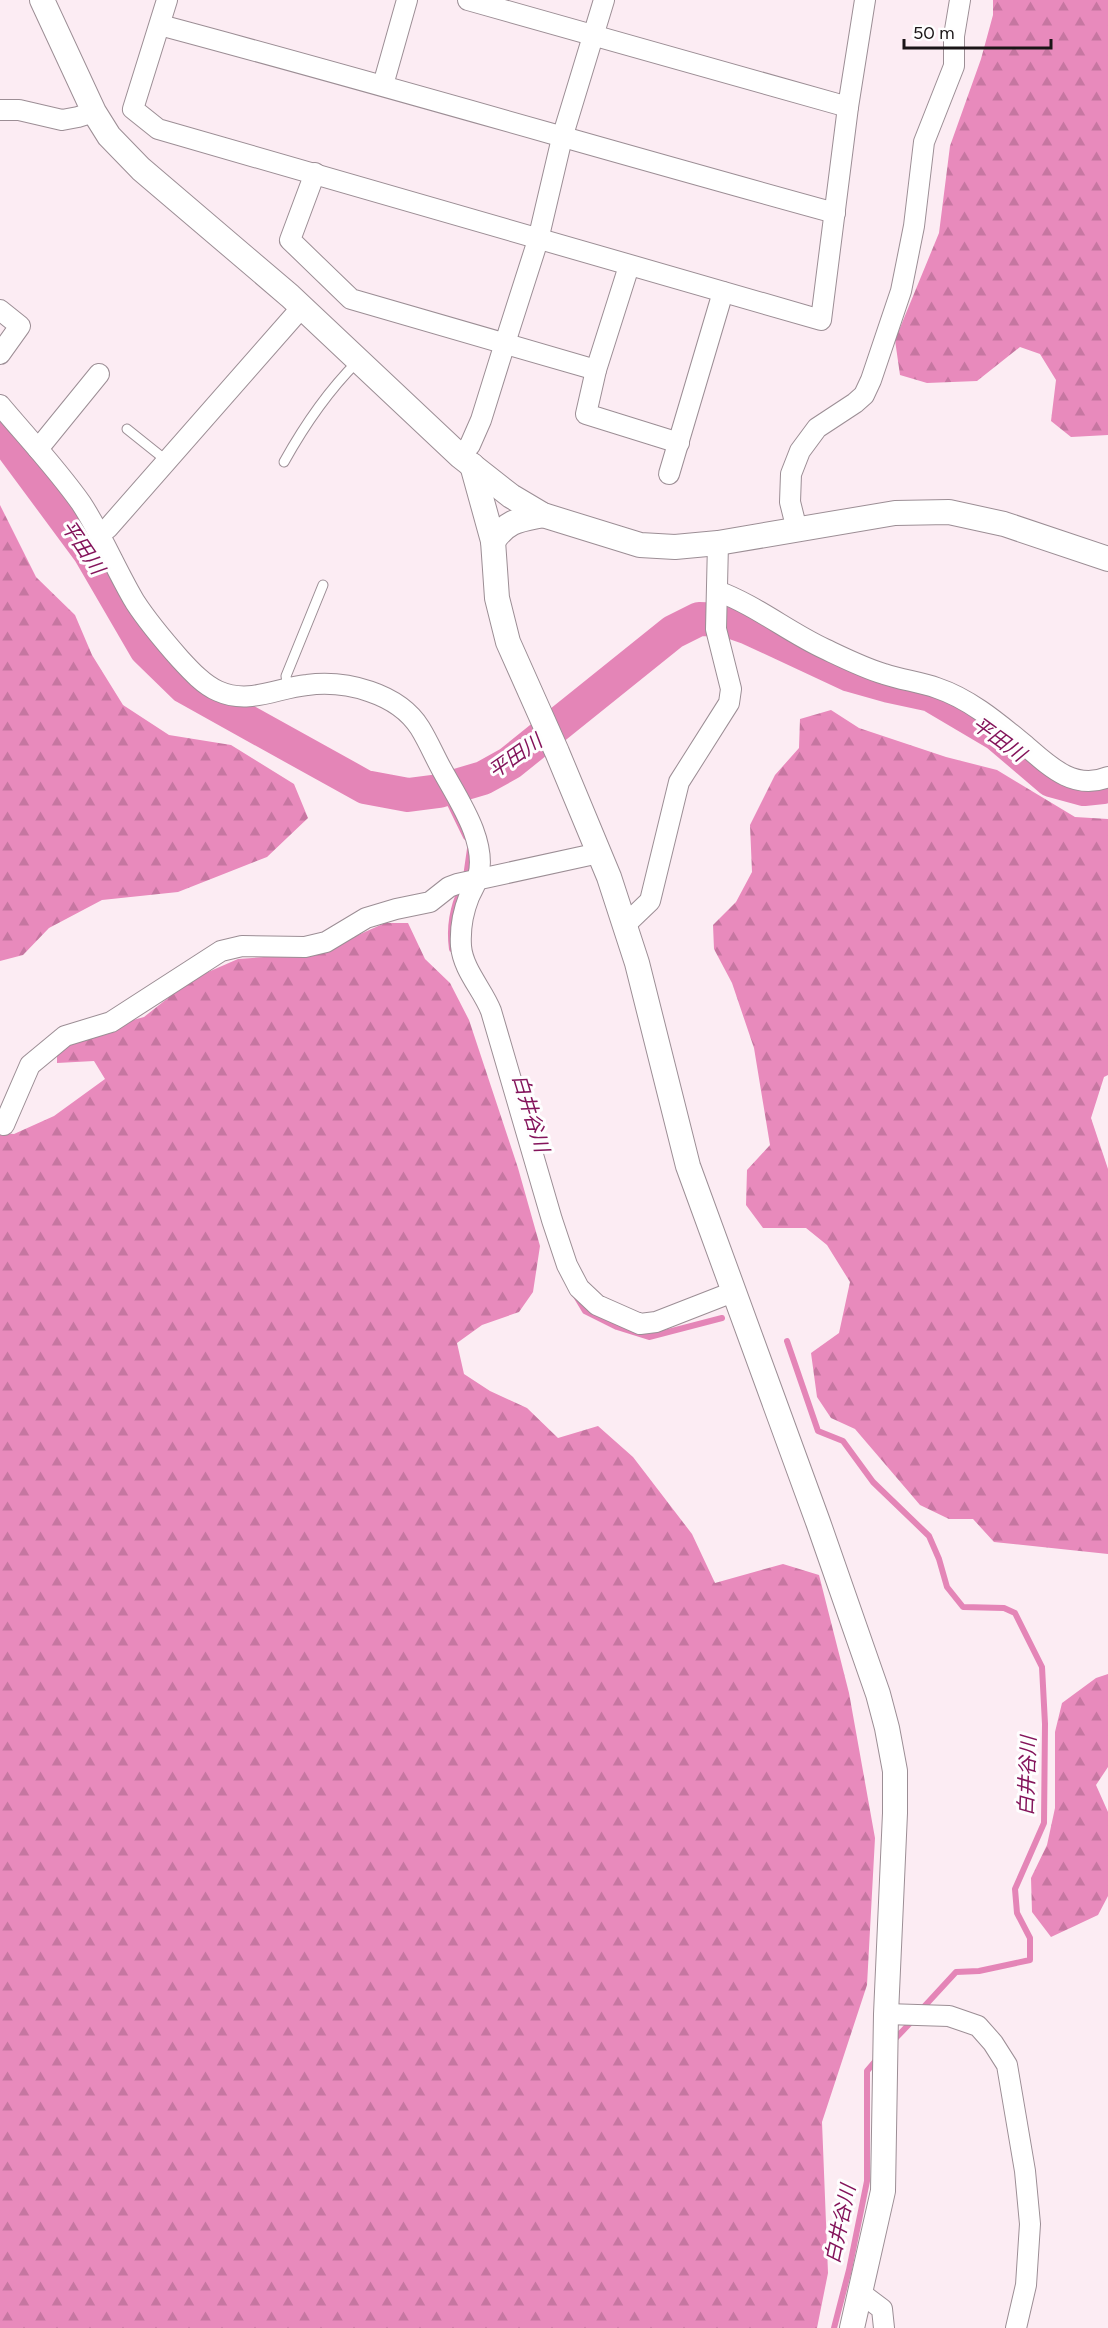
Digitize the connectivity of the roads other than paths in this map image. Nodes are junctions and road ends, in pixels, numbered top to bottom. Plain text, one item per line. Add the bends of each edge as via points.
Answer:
1 (42, 0) edge
2 (167, 0) edge
3 (407, 0) edge
4 (468, 0) edge
5 (604, 0) edge
6 (960, 0) edge
7 (860, 1) edge
8 (160, 25) junction
9 (594, 36) junction
10 (383, 85) junction
11 (848, 107) junction
12 (0, 110) edge
13 (94, 112) junction
14 (562, 138) junction
15 (315, 173) junction
16 (835, 213) junction
17 (538, 240) junction
18 (629, 266) junction
19 (723, 292) junction
20 (302, 307) junction
21 (0, 310) edge
22 (505, 343) junction
23 (0, 354) edge
24 (358, 360) junction
25 (597, 370) junction
26 (99, 374) dead end
27 (0, 405) edge
28 (128, 429) dead end
29 (679, 443) junction
30 (38, 449) junction
31 (466, 460) junction
32 (167, 461) junction
33 (284, 462) dead end
34 (669, 474) dead end
35 (543, 515) junction
36 (797, 530) junction
37 (100, 534) junction
38 (493, 541) junction
39 (718, 543) junction
40 (1108, 560) edge
41 (323, 585) dead end
42 (716, 610) junction
43 (288, 689) junction
44 (1108, 777) edge
45 (599, 853) junction
46 (478, 878) junction
47 (626, 925) junction
48 (4, 1125) dead end
49 (733, 1292) junction
50 (886, 2014) junction
51 (862, 2294) junction
52 (852, 2328) edge
53 (884, 2328) edge
54 (1016, 2328) edge

1 - 13 street
2 - 8 street
3 - 10 street
4 - 9 street
5 - 9 street
6 - 36 street via 954,66 924,142 901,291 864,395 817,428 800,451 791,474 790,502
7 - 11 street
8 - 10 street
8 - 15 street via 133,109 158,129
9 - 11 street
9 - 14 street
10 - 14 street
11 - 16 street
12 - 13 street via 20,110 62,120
13 - 20 street via 109,135 141,169
14 - 16 street
14 - 17 street
15 - 17 street
15 - 22 street via 290,240 351,299
16 - 19 street via 821,320
17 - 18 street
17 - 22 street
18 - 19 street
18 - 25 street
19 - 29 street
20 - 24 street
20 - 32 street
21 - 23 street via 20,326
22 - 25 street
22 - 31 street
24 - 31 street
24 - 33 lane via 303,428
25 - 29 street via 586,414
26 - 30 street
27 - 30 street
28 - 32 lane
29 - 34 street
30 - 37 street
31 - 35 street via 511,496
31 - 38 street
32 - 37 street
35 - 38 street via 516,520 502,528
35 - 39 street via 640,545
36 - 39 street
36 - 40 street via 895,513 949,512 1004,524
37 - 43 street via 136,603 190,670 217,691 236,696 255,697
38 - 45 street via 496,598 508,642
39 - 42 street
41 - 43 lane via 286,676
42 - 44 street via 737,598 823,648 882,674 939,688 972,705 1054,770 1079,781 1096,782
42 - 47 street via 731,688 729,703 680,782 650,901
43 - 46 street via 325,684 354,688 385,697 404,709 419,727 461,804 479,847
45 - 46 street
45 - 47 street
46 - 48 street via 449,887 430,902 366,918 326,942 304,947 242,946 221,951 111,1022 65,1036 30,1065
46 - 49 street via 463,917 464,959 491,1011 552,1220 579,1288 597,1305 640,1324 656,1322
47 - 49 street via 688,1166
49 - 50 street via 822,1533 887,1728 895,1771 895,1813
50 - 51 street via 883,2191
50 - 54 street via 949,2016 978,2026 1007,2065 1030,2224 1026,2285
51 - 52 street
51 - 53 street via 882,2309

